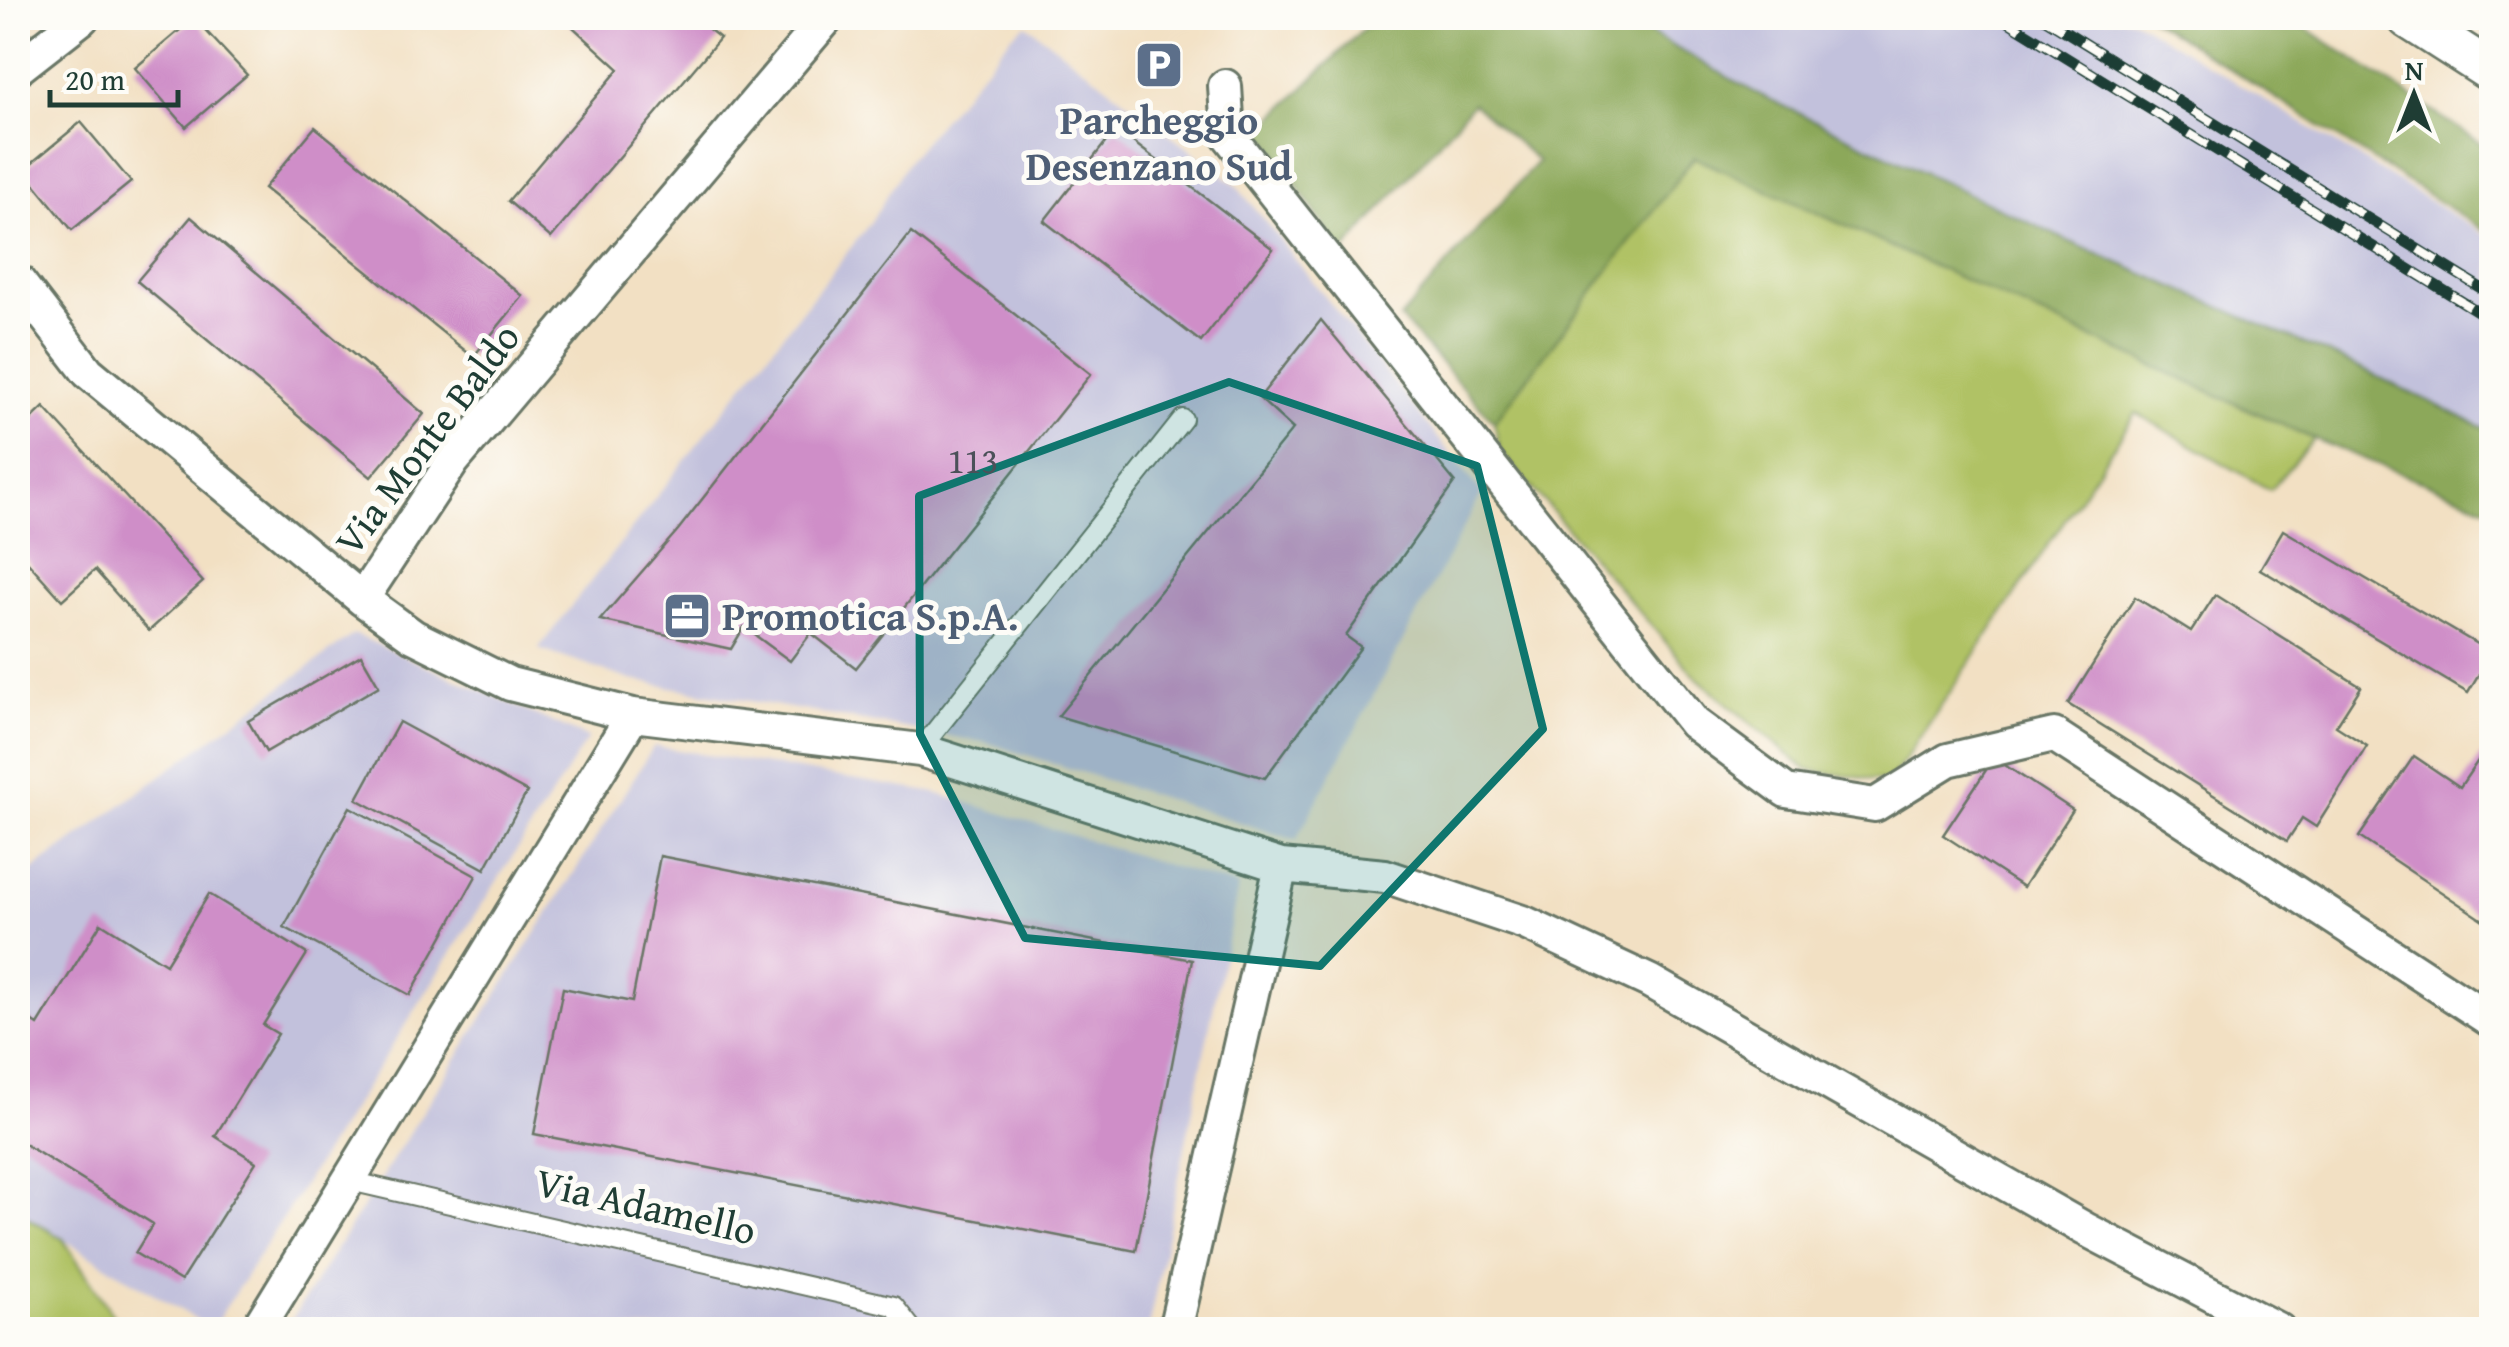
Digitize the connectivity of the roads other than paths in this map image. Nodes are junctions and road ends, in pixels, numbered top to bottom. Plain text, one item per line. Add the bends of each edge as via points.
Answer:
1 (82, 18) edge
2 (827, 18) edge
3 (2408, 18) edge
4 (18, 68) edge
5 (2492, 72) edge
6 (1225, 86) dead end
7 (18, 281) edge
8 (1183, 419) dead end
9 (362, 599) junction
10 (633, 715) junction
11 (920, 750) junction
12 (1281, 866) junction
13 (2492, 1021) edge
14 (350, 1181) junction
15 (258, 1330) edge
16 (914, 1330) edge
17 (1175, 1330) edge
18 (2279, 1330) edge

1 - 4 street
2 - 9 street, Via Monte Baldo via 453,461
3 - 5 street
6 - 13 street via 1228,135 1694,723 1786,791 1875,805 1948,760 2054,735
7 - 9 street, Via Monte Baldo via 88,372
8 - 11 lane
9 - 10 street via 413,636 510,684
10 - 11 street
10 - 14 street
11 - 12 street
12 - 17 street
12 - 18 street via 1385,876 1525,922 1648,981 2085,1230
14 - 15 street
14 - 16 lane, Via Adamello via 894,1306

